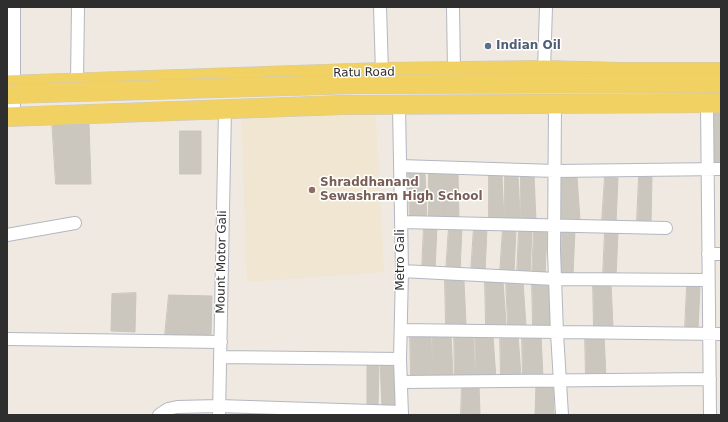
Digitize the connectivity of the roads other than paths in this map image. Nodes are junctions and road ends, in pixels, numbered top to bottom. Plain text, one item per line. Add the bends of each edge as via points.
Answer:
1 (14, 7) edge
2 (78, 7) edge
3 (380, 7) edge
4 (453, 7) edge
5 (546, 7) edge
6 (544, 70) junction
7 (454, 71) junction
8 (382, 72) junction
9 (721, 72) edge
10 (77, 81) junction
11 (721, 83) edge
12 (9, 88) edge
13 (716, 100) edge
14 (555, 103) junction
15 (399, 106) junction
16 (224, 110) junction
17 (9, 113) edge
18 (400, 166) junction
19 (708, 169) junction
20 (721, 169) edge
21 (555, 171) junction
22 (401, 222) junction
23 (75, 223) dead end
24 (554, 227) junction
25 (666, 228) dead end
26 (7, 235) edge
27 (708, 254) junction
28 (721, 254) edge
29 (402, 271) junction
30 (555, 279) junction
31 (708, 280) junction
32 (401, 330) junction
33 (557, 333) junction
34 (715, 334) edge
35 (7, 339) edge
36 (221, 342) junction
37 (220, 357) junction
38 (400, 359) junction
39 (710, 378) junction
40 (560, 381) junction
41 (402, 382) junction
42 (219, 411) edge
43 (402, 413) edge
44 (714, 414) edge
45 (159, 415) edge
46 (562, 415) edge

1 - 12 street
2 - 10 street
3 - 8 street
4 - 7 street
5 - 6 street
6 - 7 main road, Ratu Road
6 - 9 main road, Ratu Road
7 - 8 main road, Ratu Road
8 - 10 main road, Ratu Road
10 - 12 main road, Ratu Road
11 - 12 main road, bridge
12 - 17 street
13 - 14 main road
13 - 17 main road via 359,96
13 - 19 street
14 - 15 main road
14 - 21 street
15 - 16 main road via 272,106
15 - 18 street, Metro Gali
16 - 17 main road
16 - 36 street, Mount Motor Gali
18 - 21 street
18 - 22 street, Metro Gali
19 - 20 street
19 - 21 street
19 - 27 street
21 - 24 street
22 - 24 street
22 - 29 street, Metro Gali
23 - 26 street
24 - 25 street
24 - 30 street
27 - 28 street
27 - 31 street
29 - 30 street
29 - 32 street, Metro Gali
30 - 31 street
30 - 33 street
31 - 34 street
32 - 33 street
32 - 38 street, Metro Gali
33 - 34 street
33 - 40 street
34 - 39 street
35 - 36 street
36 - 37 street, Mount Motor Gali
37 - 38 street
37 - 42 street, Mount Motor Gali
38 - 41 street, Metro Gali
39 - 40 street
39 - 44 street
40 - 41 street
40 - 46 street
41 - 43 street, Metro Gali
42 - 43 street
42 - 45 street via 177,407

